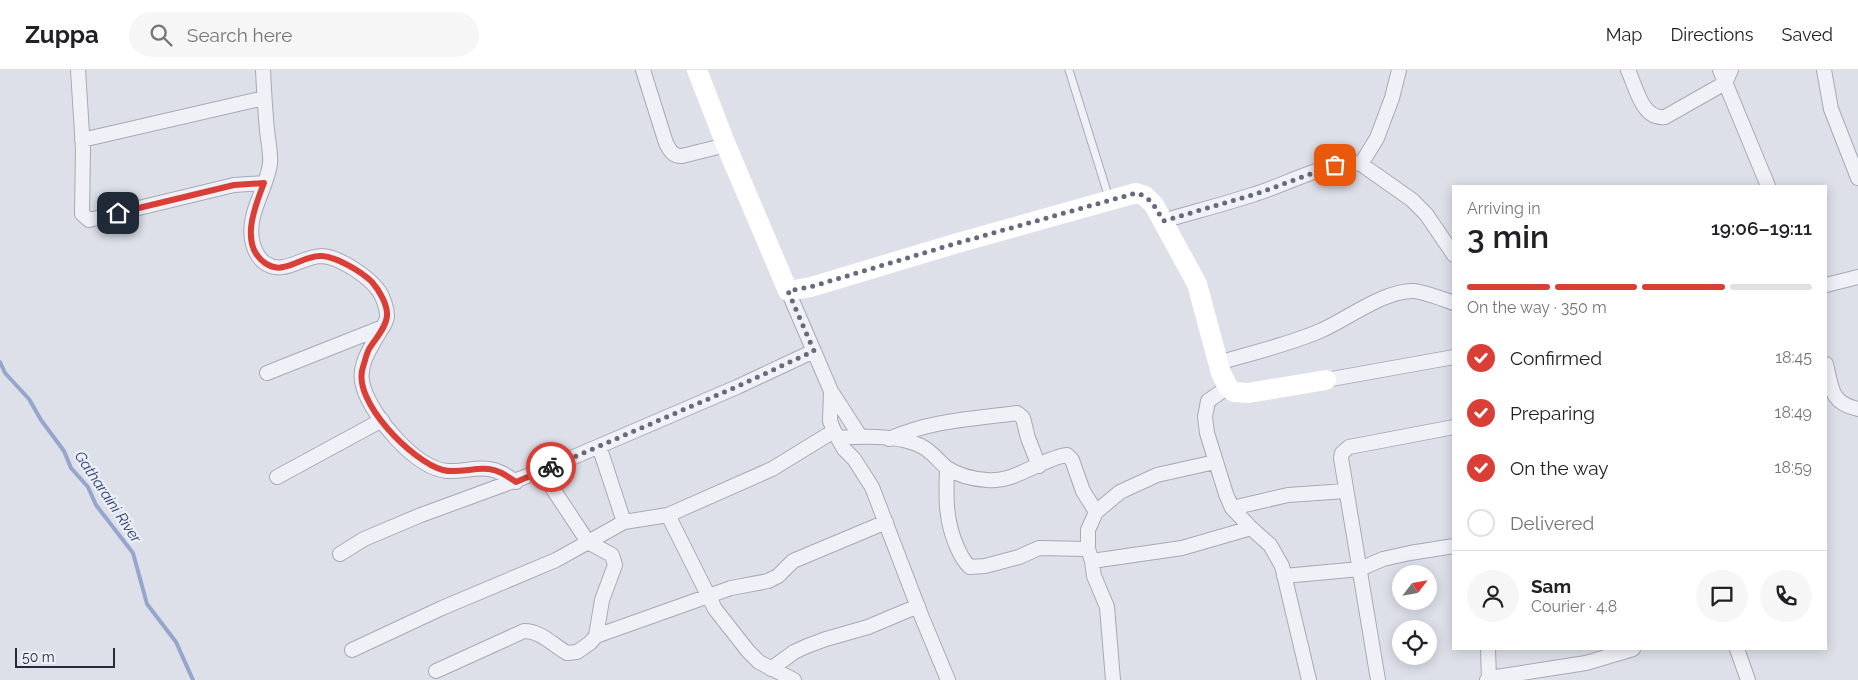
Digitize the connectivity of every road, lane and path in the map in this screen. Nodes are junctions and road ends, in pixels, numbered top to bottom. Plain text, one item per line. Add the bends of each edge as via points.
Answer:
1 (78, 70) edge
2 (263, 70) edge
3 (643, 70) edge
4 (697, 70) edge
5 (1069, 70) edge
6 (1400, 70) edge
7 (1628, 70) edge
8 (1720, 70) edge
9 (1731, 70) edge
10 (1824, 70) edge
11 (1725, 83) junction
12 (264, 98) junction
13 (82, 140) junction
14 (726, 146) junction
15 (1361, 164) junction
16 (1858, 178) edge
17 (264, 183) junction
18 (1768, 185) edge
19 (1110, 200) junction
20 (1163, 221) junction
21 (1452, 251) edge
22 (1858, 277) edge
23 (1827, 285) edge
24 (788, 291) junction
25 (1452, 302) edge
26 (383, 327) junction
27 (814, 351) junction
28 (1452, 357) edge
29 (1218, 363) junction
30 (1827, 371) edge
31 (268, 373) dead end
32 (1326, 380) joint
33 (1228, 387) junction
34 (831, 391) junction
35 (1831, 400) edge
36 (1858, 409) edge
37 (382, 420) junction
38 (930, 424) junction
39 (1452, 428) edge
40 (836, 435) junction
41 (860, 436) junction
42 (889, 439) junction
43 (598, 446) junction
44 (924, 447) junction
45 (1215, 462) junction
46 (1039, 466) junction
47 (947, 468) junction
48 (541, 472) junction
49 (277, 477) dead end
50 (516, 482) junction
51 (1346, 491) junction
52 (1232, 508) junction
53 (1096, 512) junction
54 (668, 515) junction
55 (624, 522) junction
56 (886, 522) junction
57 (1251, 528) junction
58 (588, 542) junction
59 (1452, 546) edge
60 (340, 554) dead end
61 (1090, 555) junction
62 (1360, 569) junction
63 (1284, 576) junction
64 (708, 596) junction
65 (918, 606) junction
66 (596, 636) junction
67 (352, 650) dead end
68 (1488, 650) edge
69 (1627, 650) edge
70 (1737, 650) edge
71 (1602, 654) edge
72 (771, 669) junction
73 (436, 671) dead end
74 (794, 680) edge
75 (948, 680) edge
76 (1113, 680) edge
77 (1309, 680) edge
78 (1378, 680) edge
79 (1488, 680) edge
80 (1748, 680) edge

1 - 13 street
2 - 12 street
3 - 14 street via 671,153 682,156
4 - 14 street
5 - 19 lane
6 - 15 street via 1377,138
7 - 11 street via 1645,108 1651,116 1658,118
8 - 11 street
9 - 11 street
10 - 16 street via 1832,110
11 - 18 street
12 - 13 street
12 - 17 street via 270,164
13 - 17 street via 82,214 89,220 234,185
14 - 24 street
15 - 20 street via 1335,165 1256,194
15 - 21 street via 1412,200
17 - 26 street via 252,219 251,238 261,260 271,267 282,268 323,256 354,269 380,292 387,316
19 - 20 street via 1136,193 1145,196
19 - 24 street
20 - 29 street via 1197,284
22 - 23 street
24 - 27 street
25 - 29 street via 1414,291 1396,294 1319,332
26 - 31 street
26 - 37 street via 368,351 360,373 370,406
27 - 34 street
27 - 43 street
28 - 32 street
29 - 33 street
30 - 35 street
32 - 33 street via 1248,393 1234,392
33 - 45 street via 1208,401 1205,417
34 - 40 street via 830,421
34 - 41 street
35 - 36 street
37 - 49 street
37 - 50 street via 410,452 427,464 445,471 488,469
38 - 42 street
38 - 44 street
38 - 46 street via 1017,413 1023,418
39 - 51 street via 1349,448 1341,458
40 - 41 street
40 - 54 street via 772,470
40 - 56 street via 870,481
41 - 42 street
42 - 44 street
43 - 48 street
43 - 55 street
44 - 47 street
45 - 52 street
45 - 53 street via 1157,475 1120,492
46 - 47 street via 990,481 961,476
46 - 53 street via 1066,455 1072,460 1083,491
47 - 61 street via 946,500 950,531 970,567 1019,557 1039,548
48 - 50 street
48 - 58 street
50 - 60 street via 421,515 364,539
51 - 52 street via 1288,495
51 - 62 street
52 - 57 street
53 - 61 street via 1088,530
54 - 55 street
54 - 64 street
55 - 58 street
56 - 64 street via 793,561 768,581
56 - 65 street
57 - 61 street via 1182,548
57 - 63 street via 1270,544
58 - 66 street via 612,554 615,565 602,600
58 - 67 street via 556,560
59 - 62 street via 1383,559
61 - 76 street via 1094,576 1107,607
62 - 63 street
62 - 78 street
63 - 77 street
64 - 66 street
64 - 72 street via 714,609 748,650
65 - 72 street via 801,649
65 - 75 street
66 - 73 street via 577,652 567,653 540,634 524,632
68 - 79 street
69 - 71 street
70 - 80 street
71 - 79 street via 1586,664
72 - 74 street

